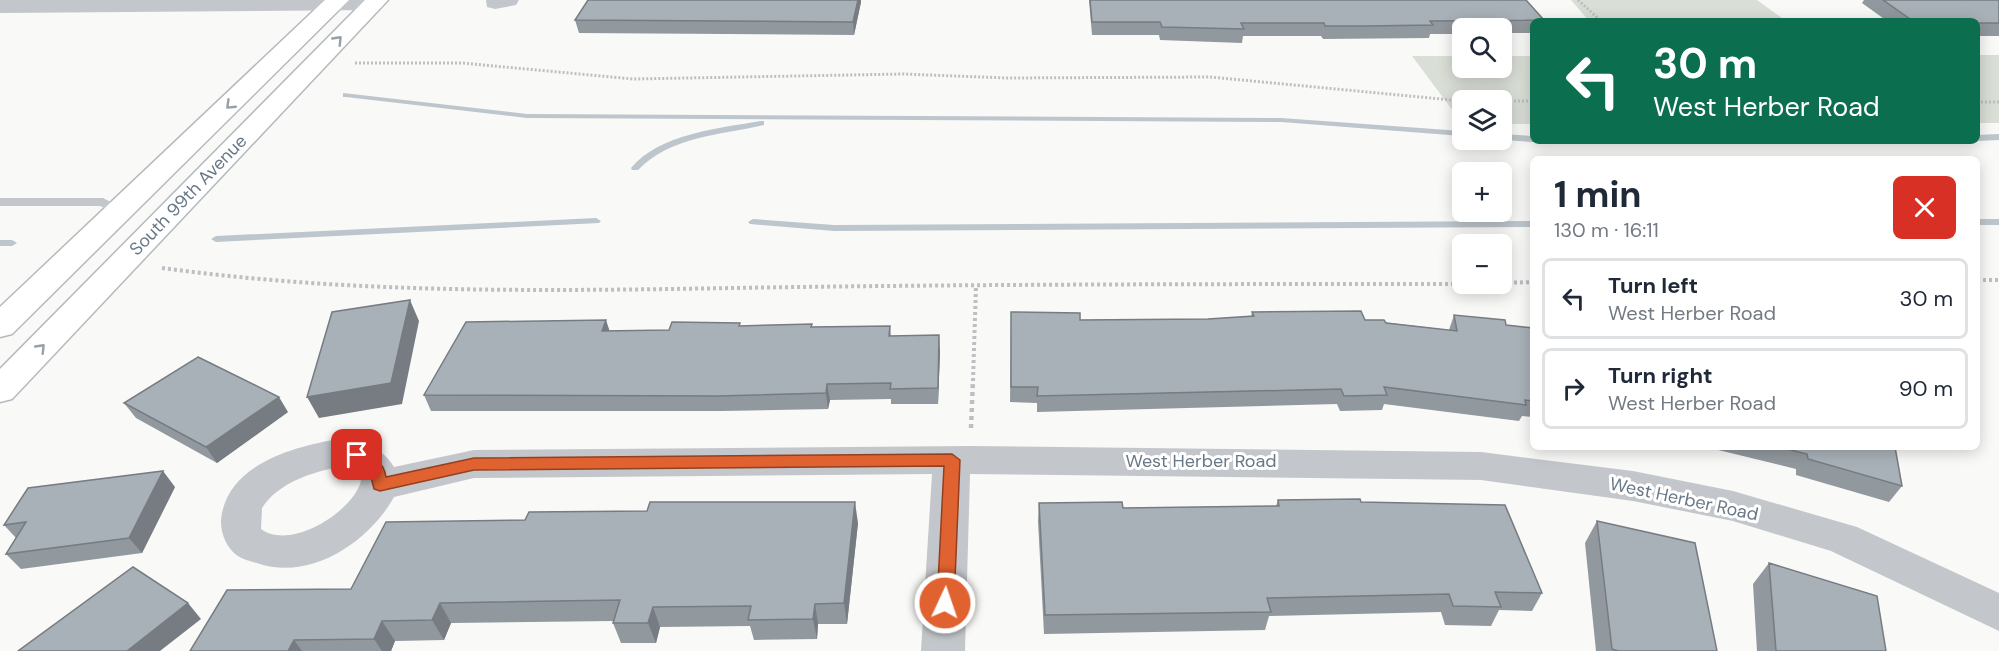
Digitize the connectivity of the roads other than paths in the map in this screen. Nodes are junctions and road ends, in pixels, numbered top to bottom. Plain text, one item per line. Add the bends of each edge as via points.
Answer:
1 (336, 2) edge
2 (375, 2) edge
3 (0, 6) edge
4 (33, 7) junction
5 (0, 28) edge
6 (0, 202) edge
7 (113, 218) junction
8 (0, 326) edge
9 (0, 390) edge
10 (961, 460) junction
11 (380, 485) dead end
12 (1999, 613) edge
13 (943, 651) edge

1 - 2 street
1 - 4 street
1 -> 7 main road, South 99th Avenue
9 -> 2 main road, South 99th Avenue
3 - 4 street
4 - 5 street
6 - 7 lane via 104,202
7 - 8 main road, South 99th Avenue
10 - 11 street, West Herber Road via 474,464
10 - 12 street, West Herber Road via 1481,466 1633,486 1732,506 1843,539
10 - 13 street

